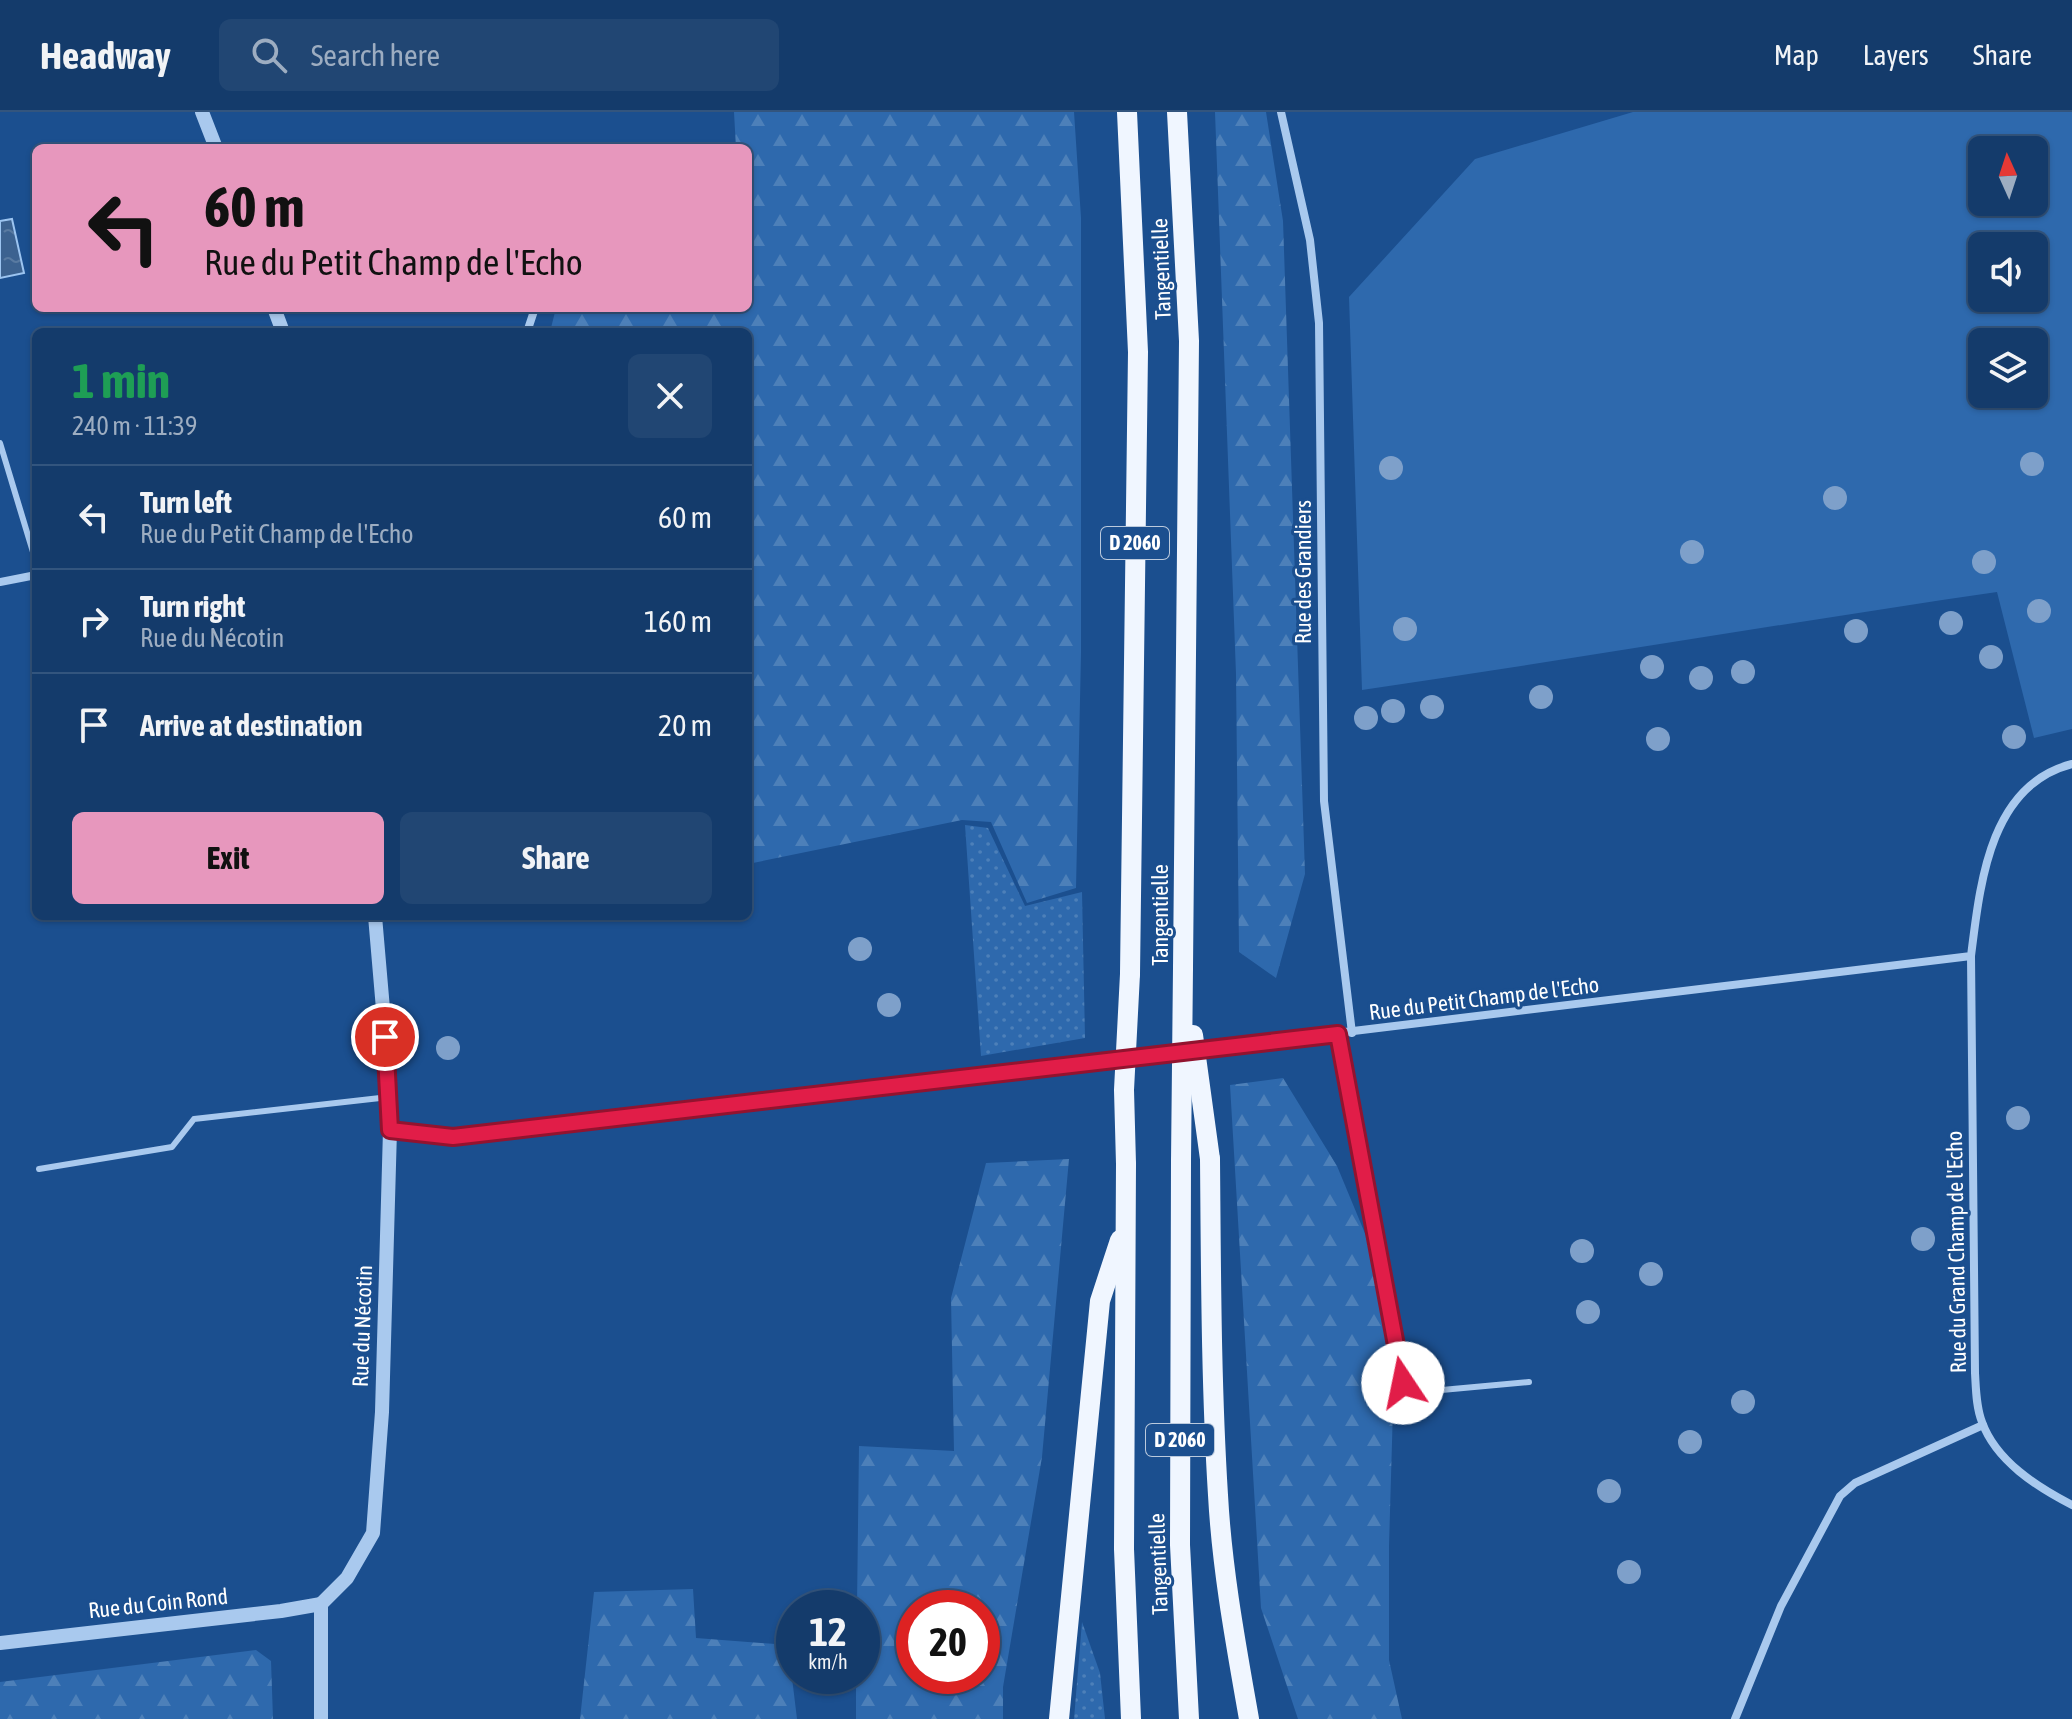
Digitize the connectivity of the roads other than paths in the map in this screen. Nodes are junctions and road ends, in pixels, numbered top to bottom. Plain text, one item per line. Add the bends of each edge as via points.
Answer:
1 (202, 112) edge
2 (1127, 112) edge
3 (1177, 112) edge
4 (1281, 112) edge
5 (214, 144) edge
6 (0, 443) edge
7 (32, 549) edge
8 (32, 576) edge
9 (0, 582) edge
10 (2072, 764) edge
11 (375, 920) edge
12 (1971, 956) junction
13 (1183, 968) junction
14 (1352, 1033) junction
15 (1338, 1034) junction
16 (389, 1097) junction
17 (390, 1130) junction
18 (39, 1169) dead end
19 (1126, 1221) junction
20 (1529, 1382) dead end
21 (1983, 1425) junction
22 (2072, 1505) edge
23 (321, 1604) junction
24 (0, 1643) edge
25 (321, 1719) edge
26 (1059, 1719) edge
27 (1131, 1719) edge
28 (1189, 1719) edge
29 (1249, 1719) edge
30 (1735, 1719) edge

1 - 5 street
2 - 19 main road, Tangentielle / D 2060, bridge via 1138,352
3 - 13 main road, Tangentielle / D 2060 via 1189,341
4 - 14 street, Rue des Grandiers via 1310,240 1319,323 1324,801
6 - 7 lane
8 - 9 street
10 - 12 street via 2037,780 2018,797 1995,836 1980,882
11 - 16 street, Rue du Nécotin
12 - 14 street, Rue du Petit Champ de l'Echo
12 - 21 street, Rue du Grand Champ de l'Echo via 1975,1373
13 - 28 main road, Tangentielle / D 2060, bridge via 1180,1545
13 - 29 main road, bridge via 1210,1159 1218,1496
14 - 15 street, Rue du Petit Champ de l'Echo
15 - 17 street, Rue du Petit Champ de l'Echo via 453,1137
15 - 20 lane via 1403,1383 1420,1392
16 - 17 street, Rue du Nécotin
16 - 18 lane via 194,1119 172,1147
17 - 23 street, Rue du Nécotin via 373,1533 347,1578
19 - 26 main road via 1100,1301
19 - 27 main road, Tangentielle / D 2060 via 1124,1549
21 - 22 street, Rue du Grand Champ de l'Echo via 2014,1467
21 - 30 street via 1855,1483 1840,1496 1781,1606
23 - 24 street, Rue du Coin Rond
23 - 25 street

